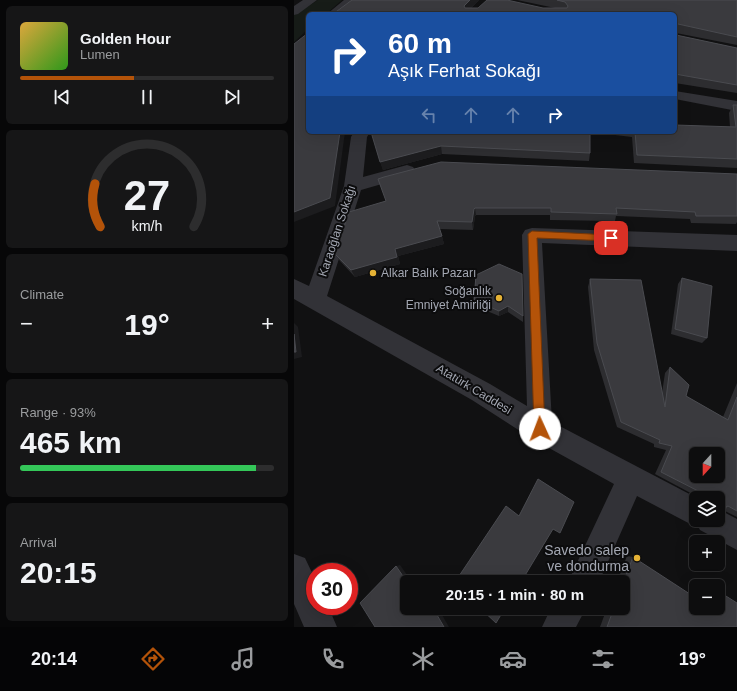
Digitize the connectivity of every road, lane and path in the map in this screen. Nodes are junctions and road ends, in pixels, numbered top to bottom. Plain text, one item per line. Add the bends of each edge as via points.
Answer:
1 (311, 0) edge
2 (351, 0) edge
3 (294, 11) edge
4 (336, 12) edge
5 (677, 95) edge
6 (737, 106) edge
7 (361, 135) edge
8 (420, 168) edge
9 (353, 186) junction
10 (737, 243) edge
11 (304, 293) edge
12 (540, 429) junction
13 (631, 478) junction
14 (689, 509) edge
15 (723, 527) edge
16 (737, 535) edge
17 (586, 575) edge
18 (296, 581) edge
19 (566, 615) edge
20 (321, 627) edge
21 (558, 627) edge

1 - 3 street
2 - 4 street
5 - 6 street
7 - 9 street, Karaoğlan Sokağı
8 - 9 street
9 - 11 street, Karaoğlan Sokağı
10 - 12 street via 532,234
11 - 12 street, Atatürk Caddesi via 481,392
12 - 13 street, Atatürk Caddesi
13 - 14 street, Atatürk Caddesi
13 - 17 street
15 - 16 street
18 - 20 street
19 - 21 street

